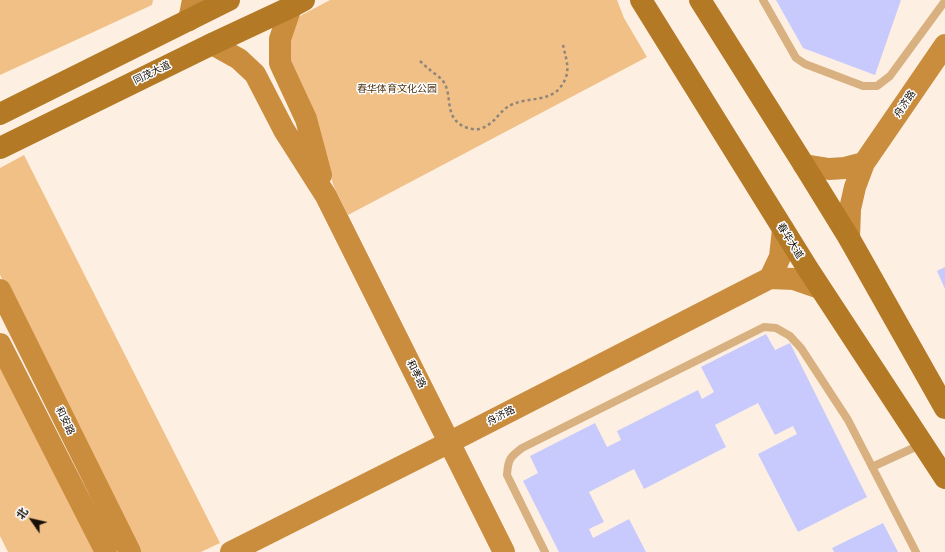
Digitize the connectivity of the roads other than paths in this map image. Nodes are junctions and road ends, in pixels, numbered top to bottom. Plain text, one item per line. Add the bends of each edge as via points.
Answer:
1 (229, 0) edge
2 (641, 0) edge
3 (700, 0) edge
4 (762, 0) edge
5 (945, 1) edge
6 (298, 4) edge
7 (191, 10) edge
8 (212, 44) junction
9 (945, 45) edge
10 (0, 114) edge
11 (0, 148) edge
12 (864, 164) junction
13 (804, 165) junction
14 (326, 196) junction
15 (783, 229) junction
16 (849, 238) junction
17 (770, 278) junction
18 (820, 288) junction
19 (0, 290) edge
20 (0, 344) edge
21 (945, 408) edge
22 (450, 442) junction
23 (922, 444) junction
24 (872, 467) junction
25 (945, 478) edge
26 (106, 552) edge
27 (130, 552) edge
28 (230, 552) edge
29 (504, 552) edge
30 (545, 552) edge
31 (916, 552) edge

1 - 7 main road
2 - 15 main road, 春华大道
3 - 13 main road
4 - 5 lane via 796,58 805,64 863,86 877,86 890,76
6 - 8 main road, 同茂大道
6 - 14 street via 280,39 280,63 306,119
7 - 10 main road
8 - 11 main road, 同茂大道
8 - 14 street via 239,59 255,74 284,130
9 - 12 street, 舟济路
12 - 13 street via 829,169
12 - 16 street, 舟济路 via 850,209
13 - 16 main road
14 - 22 street, 和孝路
15 - 17 street via 780,257
15 - 18 main road, 春华大道
16 - 21 main road
17 - 18 street via 794,279
17 - 22 street, 舟济路
18 - 23 main road, 春华大道
19 - 27 street, 和安路
20 - 26 street
22 - 28 street, 舟济路
22 - 29 street, 和孝路
23 - 24 lane
23 - 25 main road, 春华大道
24 - 30 lane via 848,420 801,348 790,336 776,328 764,327 522,448 512,456 507,475
24 - 31 lane

